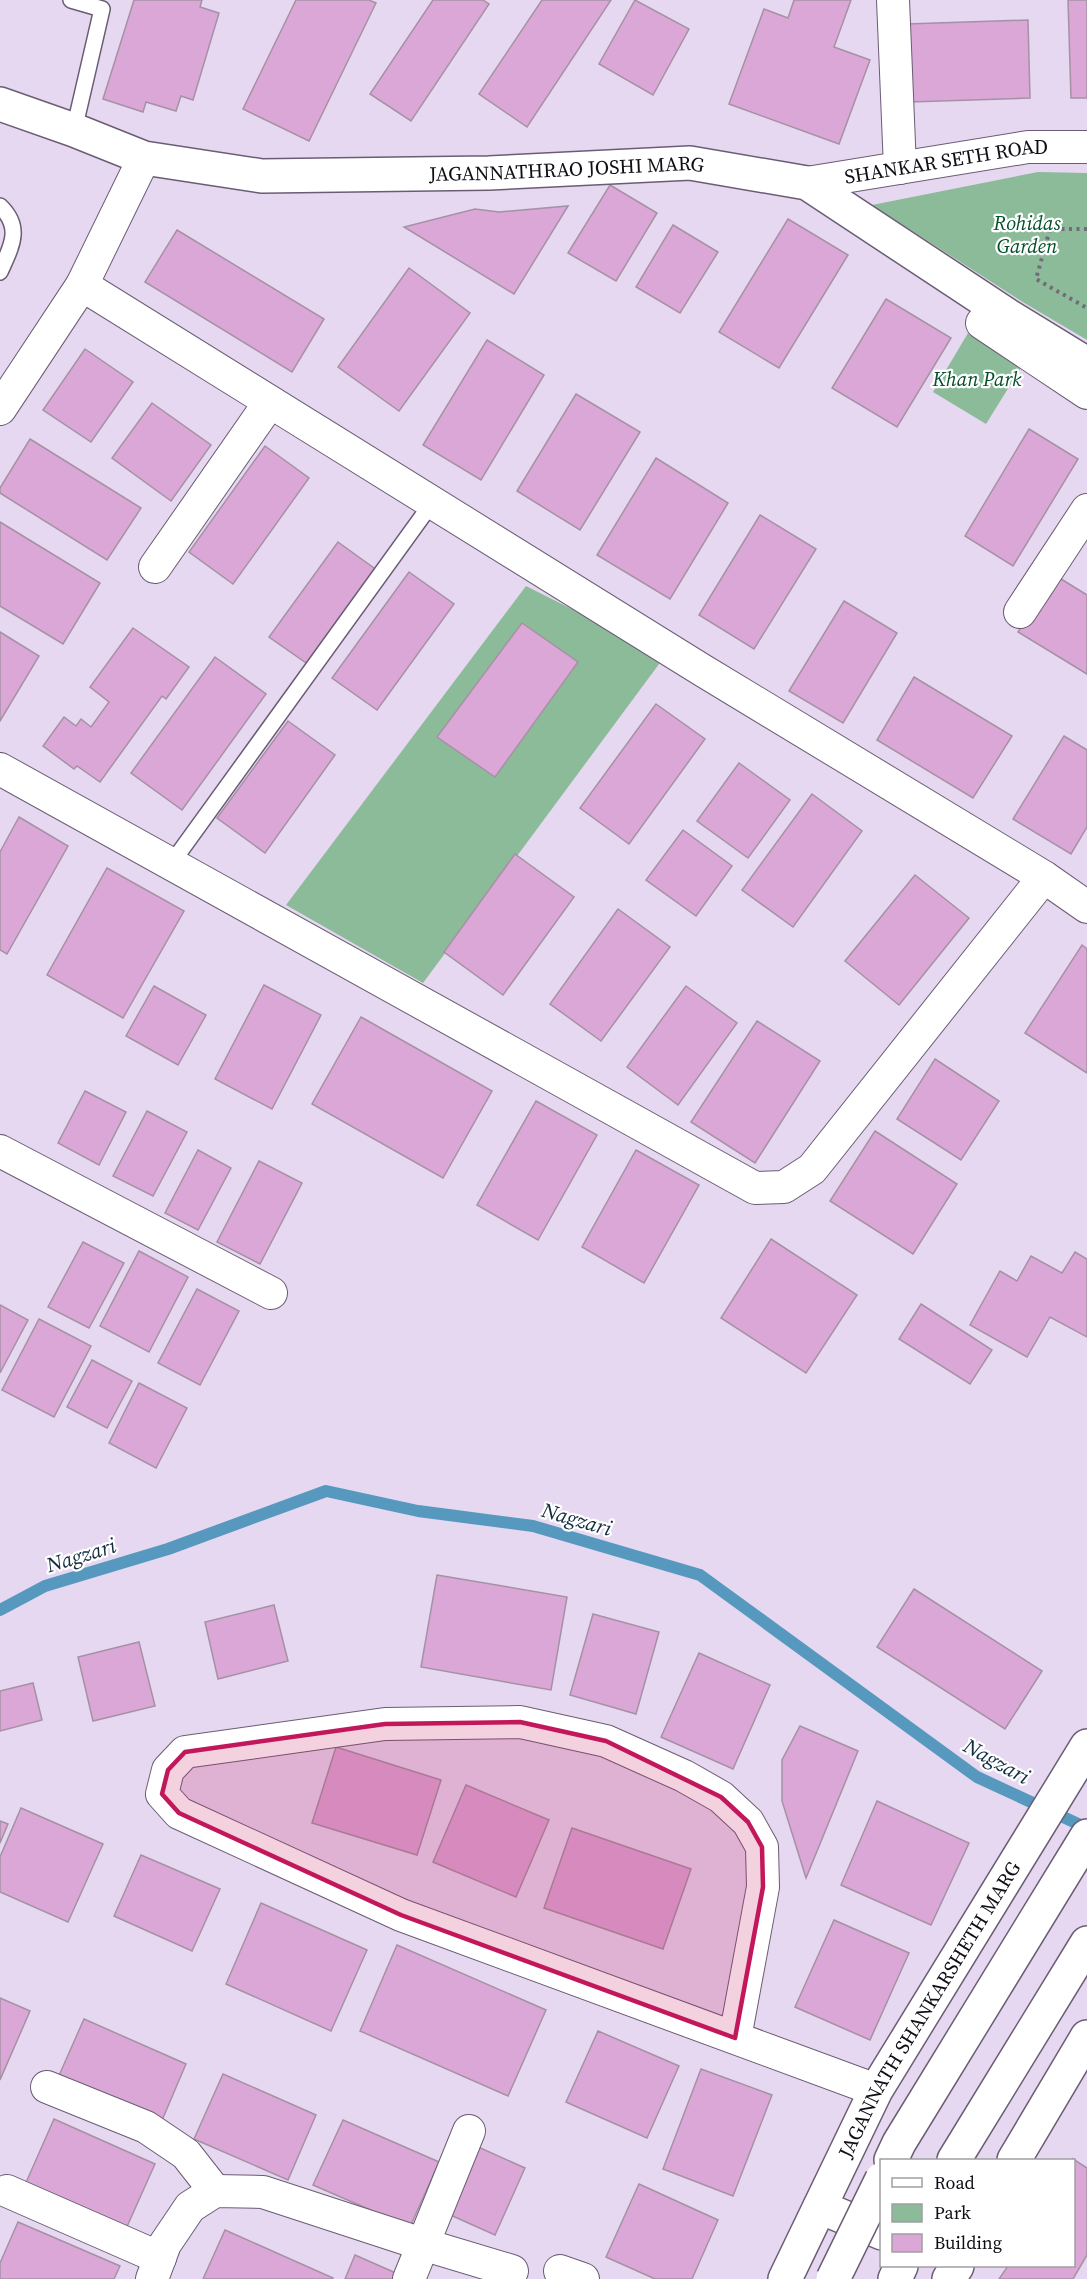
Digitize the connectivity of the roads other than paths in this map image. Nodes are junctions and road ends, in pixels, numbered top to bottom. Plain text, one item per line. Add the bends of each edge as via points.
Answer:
1 (71, 0) edge
2 (893, 0) edge
3 (0, 104) edge
4 (74, 130) junction
5 (1087, 147) edge
6 (144, 158) junction
7 (900, 168) junction
8 (807, 183) junction
9 (0, 206) edge
10 (0, 272) edge
11 (82, 285) junction
12 (982, 323) dead end
13 (1087, 364) edge
14 (1087, 393) edge
15 (270, 402) junction
16 (0, 409) edge
17 (432, 503) junction
18 (1087, 510) edge
19 (155, 567) dead end
20 (1020, 612) dead end
21 (0, 769) edge
22 (171, 864) junction
23 (1044, 878) junction
24 (1087, 908) edge
25 (0, 1151) edge
26 (271, 1293) dead end
27 (1087, 1746) edge
28 (1087, 1836) edge
29 (1087, 1943) edge
30 (1087, 2037) edge
31 (735, 2038) junction
32 (46, 2087) dead end
33 (876, 2091) junction
34 (470, 2131) dead end
35 (891, 2159) edge
36 (955, 2159) edge
37 (1015, 2159) edge
38 (880, 2184) edge
39 (7, 2191) dead end
40 (215, 2191) junction
41 (820, 2206) junction
42 (880, 2232) edge
43 (422, 2244) junction
44 (156, 2268) edge
45 (512, 2271) dead end
46 (409, 2279) edge
47 (785, 2279) edge
48 (833, 2279) edge

1 - 4 lane via 102,9
2 - 7 street
3 - 4 main road, JAGANNATHRAO JOSHI MARG
4 - 6 main road, JAGANNATHRAO JOSHI MARG
5 - 7 street, SHANKAR SETH ROAD via 1028,147
6 - 8 main road, JAGANNATHRAO JOSHI MARG via 262,176 489,173 690,163
6 - 11 street
7 - 8 street, SHANKAR SETH ROAD
8 - 13 main road, JAGANNATHRAO JOSHI MARG
9 - 10 lane via 11,219 14,241
11 - 15 street
11 - 16 street
12 - 14 street
15 - 17 street
15 - 19 street
17 - 22 lane
17 - 23 street
18 - 20 street
21 - 22 street
22 - 23 street via 755,1188 784,1187 812,1169
23 - 24 street
25 - 26 street
27 - 33 main road, JAGANNATH SHANKARSHETH MARG
28 - 35 main road
29 - 36 main road
30 - 37 main road
31 - 31 street via 763,1887 762,1847 748,1822 721,1797 684,1776 606,1741 520,1722 385,1724 185,1752 168,1770 162,1794 179,1813 401,1915
31 - 33 street
32 - 40 street via 146,2127 186,2154
33 - 41 main road, JAGANNATH SHANKARSHETH MARG
34 - 43 street
38 - 48 main road, bridge
39 - 44 street
40 - 43 street via 263,2192
40 - 44 street via 190,2207 165,2244
41 - 42 main road
41 - 47 main road, JAGANNATH SHANKARSHETH MARG
43 - 45 street
43 - 46 street

